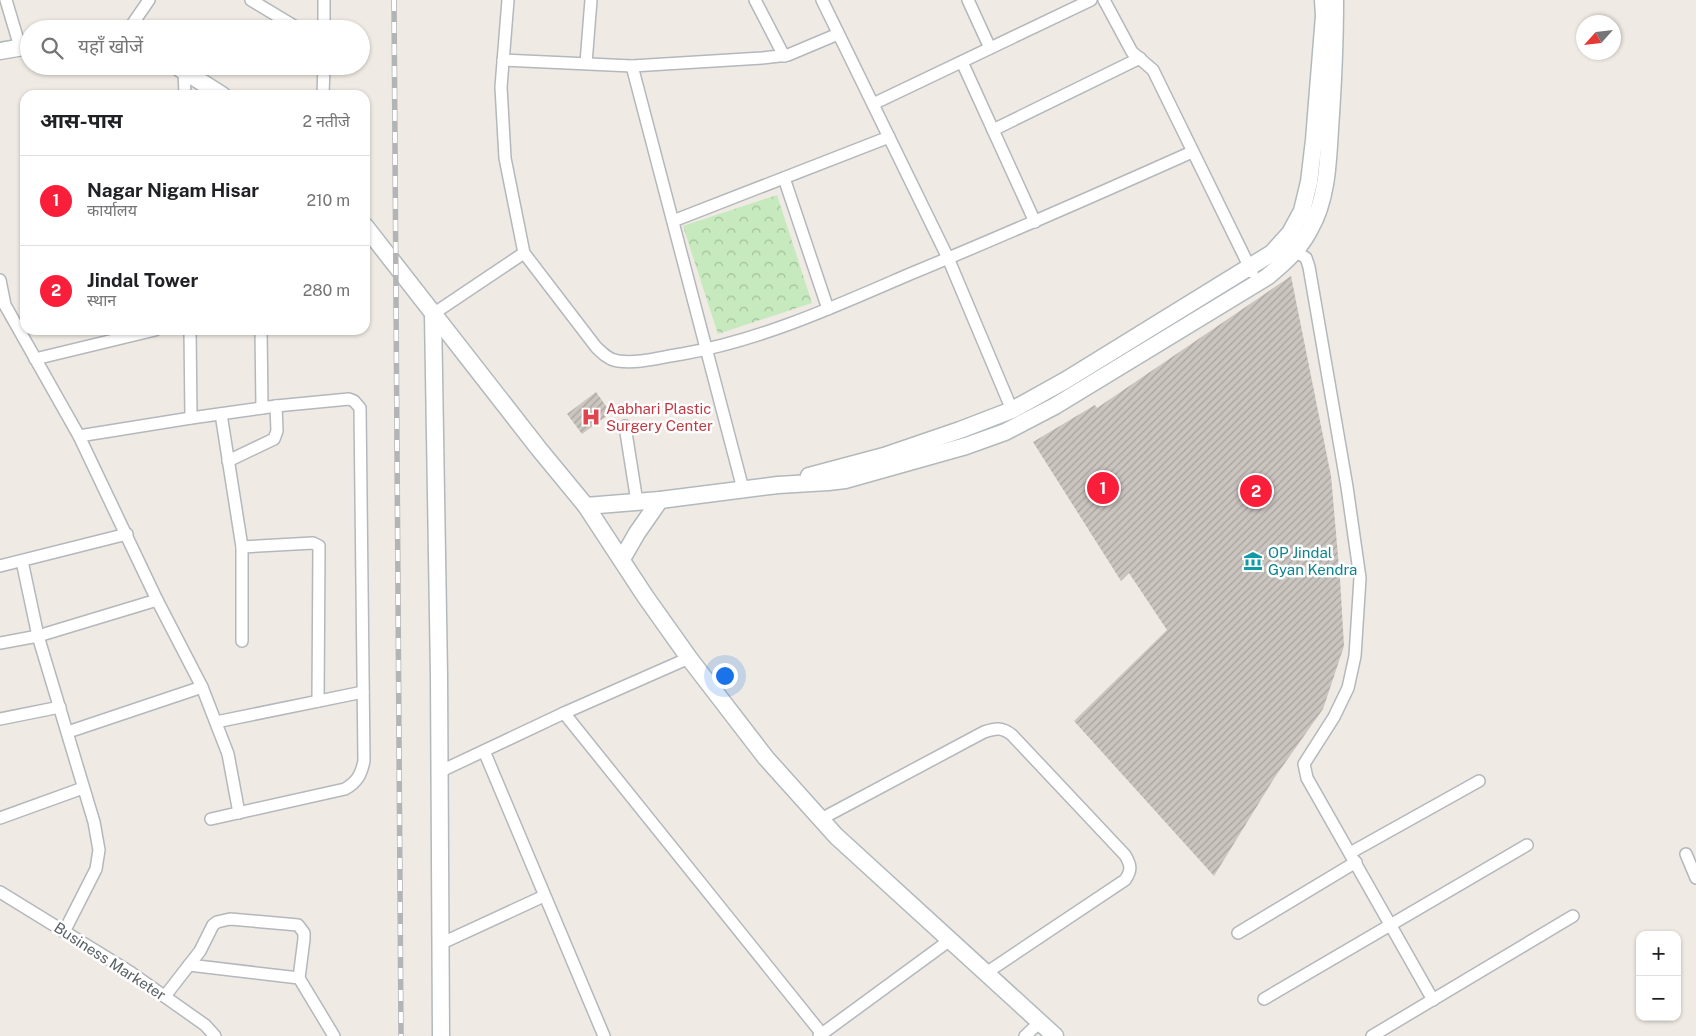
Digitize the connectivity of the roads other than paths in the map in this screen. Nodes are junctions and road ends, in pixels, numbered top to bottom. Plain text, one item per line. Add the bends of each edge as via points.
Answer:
1 (6, 0) edge
2 (149, 0) edge
3 (251, 0) edge
4 (324, 0) edge
5 (508, 0) edge
6 (591, 0) edge
7 (755, 0) edge
8 (822, 0) edge
9 (968, 0) edge
10 (1091, 0) edge
11 (1104, 0) edge
12 (1323, 0) edge
13 (1335, 0) edge
14 (135, 20) edge
15 (285, 20) edge
16 (324, 20) edge
17 (838, 34) junction
18 (20, 36) edge
19 (20, 47) edge
20 (990, 48) junction
21 (0, 51) edge
22 (784, 56) junction
23 (1140, 58) junction
24 (503, 60) junction
25 (962, 62) junction
26 (586, 63) junction
27 (632, 66) junction
28 (181, 75) edge
29 (191, 75) edge
30 (324, 75) edge
31 (184, 90) edge
32 (214, 90) edge
33 (323, 90) edge
34 (873, 104) junction
35 (993, 130) junction
36 (889, 137) junction
37 (1192, 152) junction
38 (784, 178) junction
39 (673, 221) junction
40 (1035, 222) junction
41 (371, 243) edge
42 (1288, 246) junction
43 (524, 253) junction
44 (948, 258) junction
45 (1249, 267) junction
46 (0, 280) edge
47 (1257, 283) junction
48 (828, 309) junction
49 (433, 314) junction
50 (20, 332) edge
51 (22, 335) edge
52 (134, 335) edge
53 (190, 335) edge
54 (261, 335) edge
55 (706, 349) junction
56 (35, 358) junction
57 (276, 406) junction
58 (262, 408) junction
59 (1012, 410) junction
60 (220, 414) junction
61 (191, 418) junction
62 (625, 426) dead end
63 (79, 436) junction
64 (228, 461) junction
65 (778, 485) junction
66 (743, 489) junction
67 (660, 500) junction
68 (637, 502) junction
69 (586, 506) junction
70 (126, 534) junction
71 (242, 547) junction
72 (622, 560) junction
73 (22, 561) junction
74 (0, 566) edge
75 (157, 600) junction
76 (38, 636) junction
77 (242, 641) dead end
78 (0, 643) edge
79 (690, 658) junction
80 (202, 687) junction
81 (363, 692) junction
82 (318, 702) junction
83 (60, 707) junction
84 (564, 712) junction
85 (0, 719) edge
86 (216, 722) junction
87 (68, 732) junction
88 (484, 751) junction
89 (439, 772) junction
90 (1479, 781) dead end
91 (83, 788) junction
92 (239, 813) junction
93 (0, 818) edge
94 (820, 818) junction
95 (211, 819) dead end
96 (1527, 845) dead end
97 (1686, 854) dead end
98 (1353, 858) junction
99 (1696, 878) edge
100 (0, 892) edge
101 (544, 896) junction
102 (1573, 916) dead end
103 (1392, 924) junction
104 (64, 932) junction
105 (1238, 933) dead end
106 (950, 940) junction
107 (440, 944) junction
108 (189, 965) junction
109 (986, 973) junction
110 (299, 978) junction
111 (165, 996) junction
112 (1264, 999) dead end
113 (1433, 1000) junction
114 (1040, 1022) junction
115 (821, 1035) edge
116 (215, 1036) edge
117 (334, 1036) edge
118 (441, 1036) edge
119 (604, 1036) edge
120 (1025, 1036) edge
121 (1054, 1036) edge
122 (1372, 1036) edge

1 - 18 street
2 - 14 street
3 - 15 street
4 - 16 street
5 - 24 street
6 - 26 street
7 - 22 street
8 - 17 street
9 - 20 street
10 - 20 street
11 - 23 street via 1125,41
12 - 42 street via 1309,182
13 - 42 street via 1335,60 1328,162 1322,197 1310,229
17 - 22 street
17 - 34 street
19 - 21 street
20 - 25 street
22 - 27 street
23 - 35 street
23 - 37 street via 1153,70
24 - 26 street
24 - 43 street via 500,87 505,158
25 - 34 street
25 - 35 street
26 - 27 street
27 - 39 street
28 - 31 street
29 - 32 street
30 - 33 street
34 - 36 street
35 - 40 street
36 - 38 street
36 - 44 street
37 - 40 street
37 - 45 street
38 - 39 street
38 - 48 street
39 - 55 street
40 - 44 street
41 - 49 street
42 - 45 street
42 - 47 street via 1288,259
42 - 98 street via 1306,258 1309,267 1360,578 1355,656 1348,688 1304,764 1307,778
43 - 49 street
43 - 55 street via 596,348 606,356 616,361 634,362
44 - 48 street
44 - 59 street
45 - 47 street
45 - 59 street
46 - 50 street via 5,305
47 - 65 street via 1055,406 1005,432 845,480
48 - 55 street via 779,328
49 - 69 street
49 - 89 street
51 - 56 street
52 - 56 street
53 - 61 street
54 - 58 street
55 - 66 street
56 - 63 street
57 - 58 street
57 - 64 street via 277,431 274,439
57 - 81 street via 349,399 360,408
58 - 60 street
59 - 65 street via 884,456
60 - 61 street
60 - 64 street
61 - 63 street
62 - 68 street
63 - 70 street
64 - 71 street
65 - 66 street
66 - 67 street
67 - 68 street
67 - 72 street
68 - 69 street
69 - 72 street
70 - 73 street
70 - 75 street
71 - 77 street
71 - 82 street via 313,543 319,546
72 - 79 street
73 - 74 street
73 - 76 street
75 - 76 street
75 - 80 street
76 - 78 street
76 - 83 street
79 - 84 street
79 - 94 street via 766,758
80 - 86 street
80 - 87 street
81 - 82 street
81 - 92 street via 364,761 353,785
82 - 86 street
83 - 85 street
83 - 87 street
84 - 88 street
84 - 115 street
86 - 92 street via 228,754
87 - 91 street
88 - 89 street
88 - 101 street
89 - 107 street
90 - 98 street
91 - 93 street
91 - 104 street via 99,850 96,870
92 - 95 street
94 - 106 street
94 - 109 street via 984,732 994,728 1012,735 1125,855 1131,872 1125,880
96 - 103 street
97 - 99 street
98 - 103 street
98 - 105 street
100 - 104 street, Business Marketer
101 - 107 street
101 - 119 street
102 - 113 street
103 - 112 street
103 - 113 street
104 - 111 street, Business Marketer
106 - 109 street
106 - 115 street
107 - 118 street
108 - 110 street
108 - 110 street via 216,922 230,919 298,925 304,933
108 - 111 street
109 - 114 street
110 - 117 street
111 - 116 street, Business Marketer
113 - 122 street
114 - 120 street
114 - 121 street

